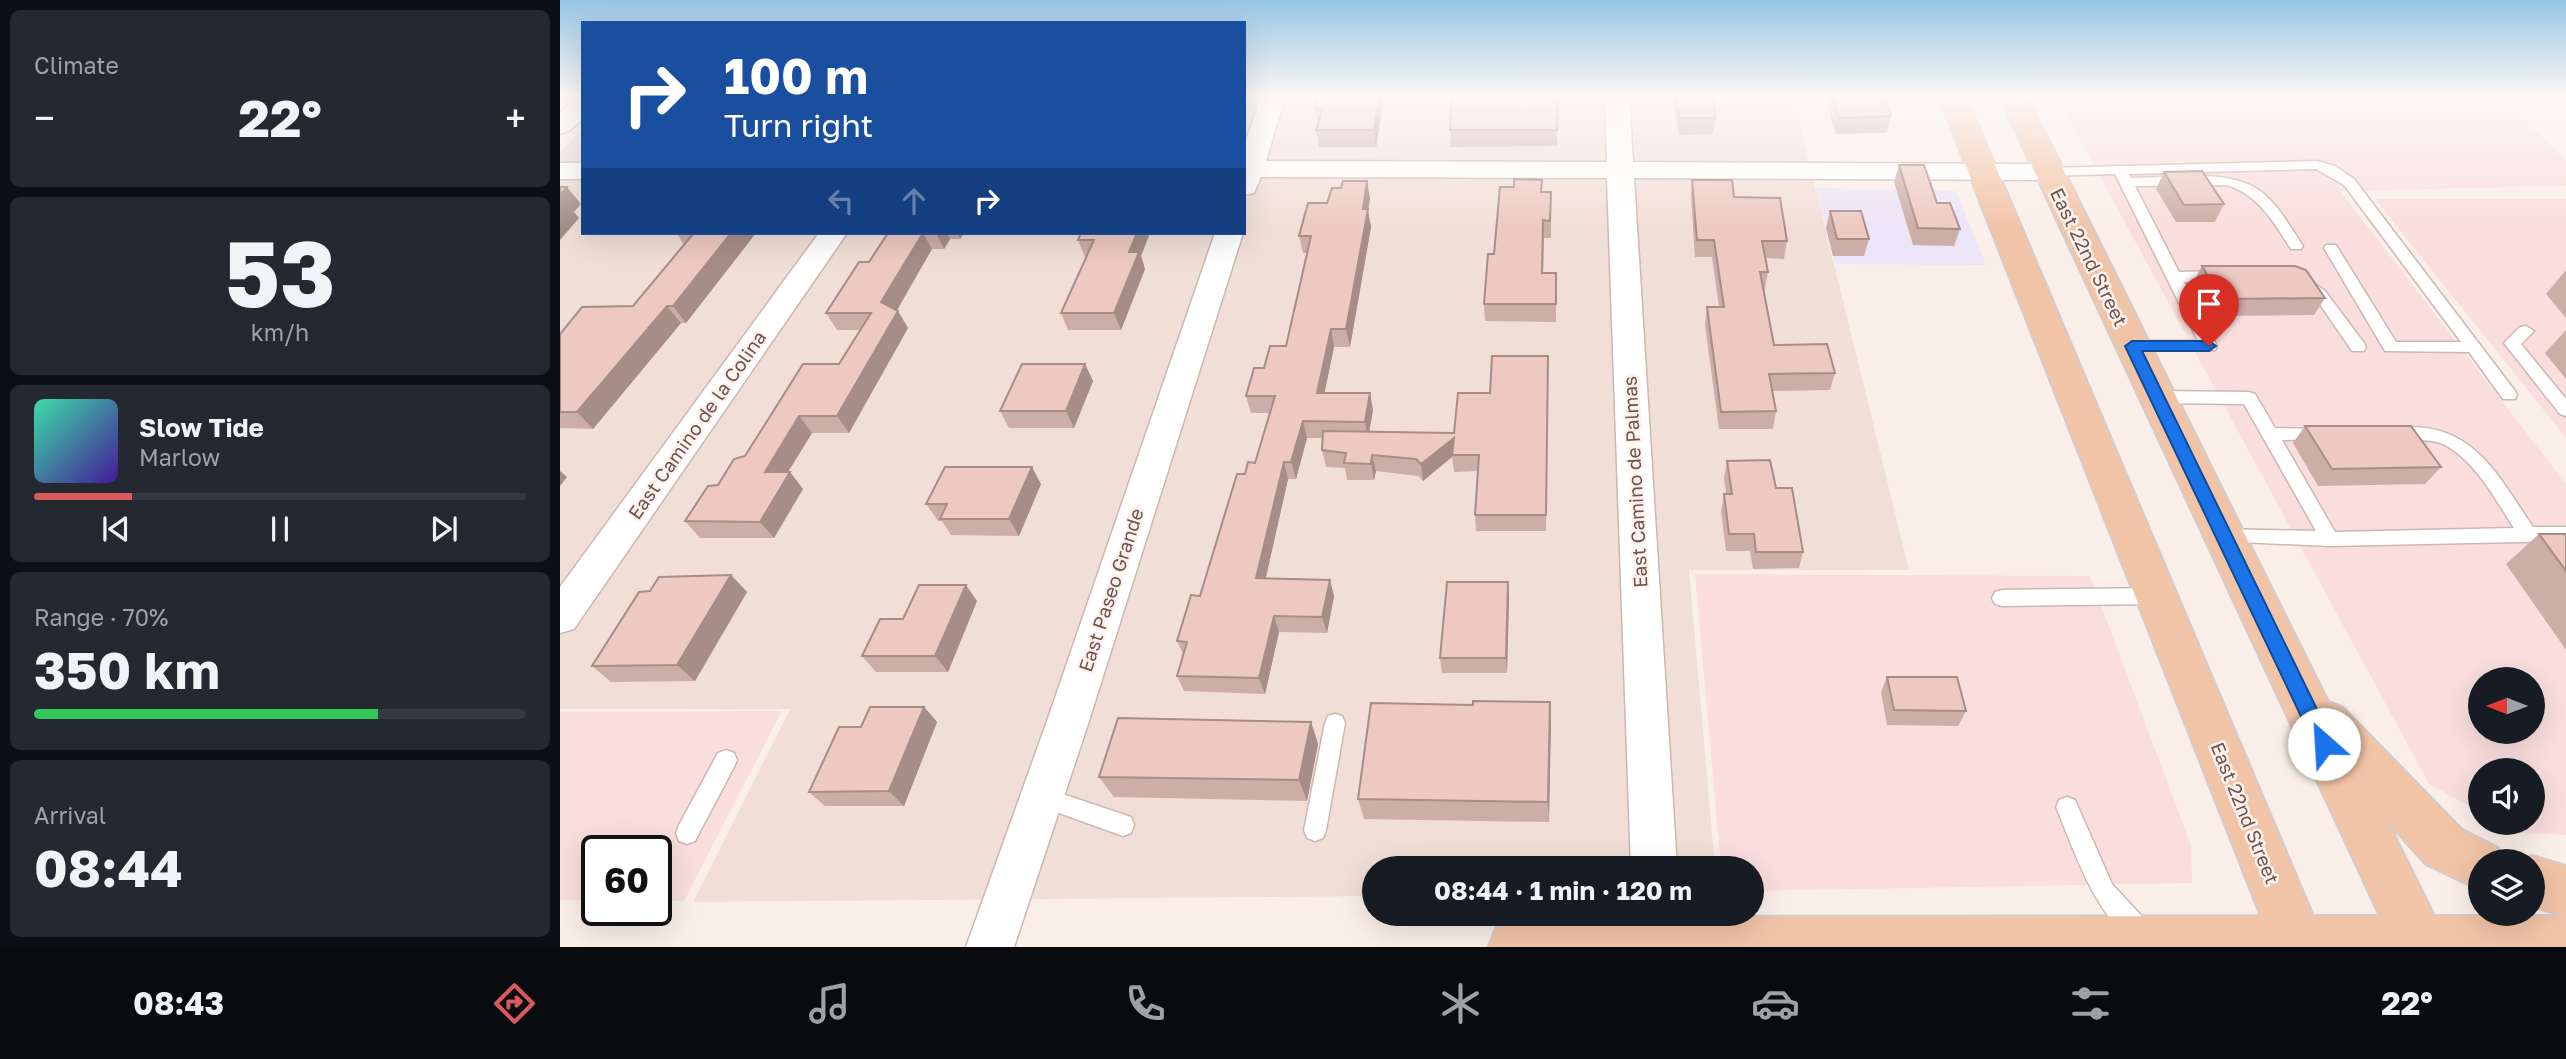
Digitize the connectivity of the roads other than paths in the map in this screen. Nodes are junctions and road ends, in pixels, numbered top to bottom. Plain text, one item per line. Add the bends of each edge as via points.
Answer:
1 (1258, 141) edge
2 (1619, 141) edge
3 (1971, 141) edge
4 (2034, 141) edge
5 (1620, 170) junction
6 (560, 171) edge
7 (581, 171) edge
8 (1984, 172) junction
9 (2048, 172) junction
10 (1246, 175) edge
11 (2123, 176) junction
12 (832, 235) edge
13 (1228, 235) edge
14 (2296, 246) dead end
15 (2331, 248) dead end
16 (2236, 276) edge
17 (2174, 277) junction
18 (2297, 279) edge
19 (2526, 331) dead end
20 (2132, 346) junction
21 (2358, 346) dead end
22 (2474, 347) junction
23 (2509, 395) dead end
24 (2157, 397) junction
25 (2566, 410) edge
26 (2335, 433) edge
27 (2374, 433) edge
28 (2270, 434) junction
29 (2528, 534) junction
30 (2566, 534) edge
31 (2224, 536) junction
32 (2330, 539) junction
33 (2157, 596) junction
34 (2003, 598) dead end
35 (560, 617) edge
36 (2301, 695) junction
37 (1335, 723) dead end
38 (726, 760) dead end
39 (1042, 797) junction
40 (2067, 807) dead end
41 (1122, 825) dead end
42 (1315, 830) dead end
43 (687, 833) dead end
44 (1653, 856) edge
45 (2468, 859) edge
46 (2545, 885) edge
47 (2566, 891) edge
48 (1658, 928) edge
49 (2566, 942) edge
50 (2151, 944) junction
51 (2299, 945) edge
52 (2421, 945) edge
53 (990, 947) edge
54 (1515, 947) edge

1 - 10 street
2 - 5 street, East Camino de Palmas
3 - 8 main road, East 22nd Street
4 - 9 main road, East 22nd Street
5 - 8 street
5 - 10 street
5 - 44 street, East Camino de Palmas
6 - 7 street
8 - 9 street
8 - 33 main road, East 22nd Street
9 - 11 lane
9 - 20 main road, East 22nd Street
11 - 14 lane via 2244,185 2261,196
11 - 17 lane
11 - 22 lane via 2295,165 2330,169 2349,182
12 - 35 street, East Camino de la Colina
13 - 39 street, East Paseo Grande
15 - 22 lane via 2390,347
16 - 17 lane
17 - 20 lane via 2209,346
18 - 21 lane via 2320,293
19 - 25 lane via 2512,343
20 - 24 main road, East 22nd Street
22 - 23 lane
24 - 28 lane via 2249,398
24 - 31 main road, East 22nd Street
26 - 28 lane
27 - 29 lane via 2426,432 2449,439 2469,453
28 - 32 lane
29 - 30 lane
29 - 32 lane
31 - 32 lane
31 - 36 main road, East 22nd Street
33 - 34 lane
33 - 51 main road, East 22nd Street
36 - 45 main road via 2444,847
36 - 52 main road, East 22nd Street
37 - 42 lane
38 - 43 lane
39 - 41 lane
39 - 53 street, East Paseo Grande
40 - 50 lane via 2104,892
46 - 47 main road
48 - 50 main road
48 - 54 main road
49 - 52 main road
50 - 51 main road
51 - 52 main road

